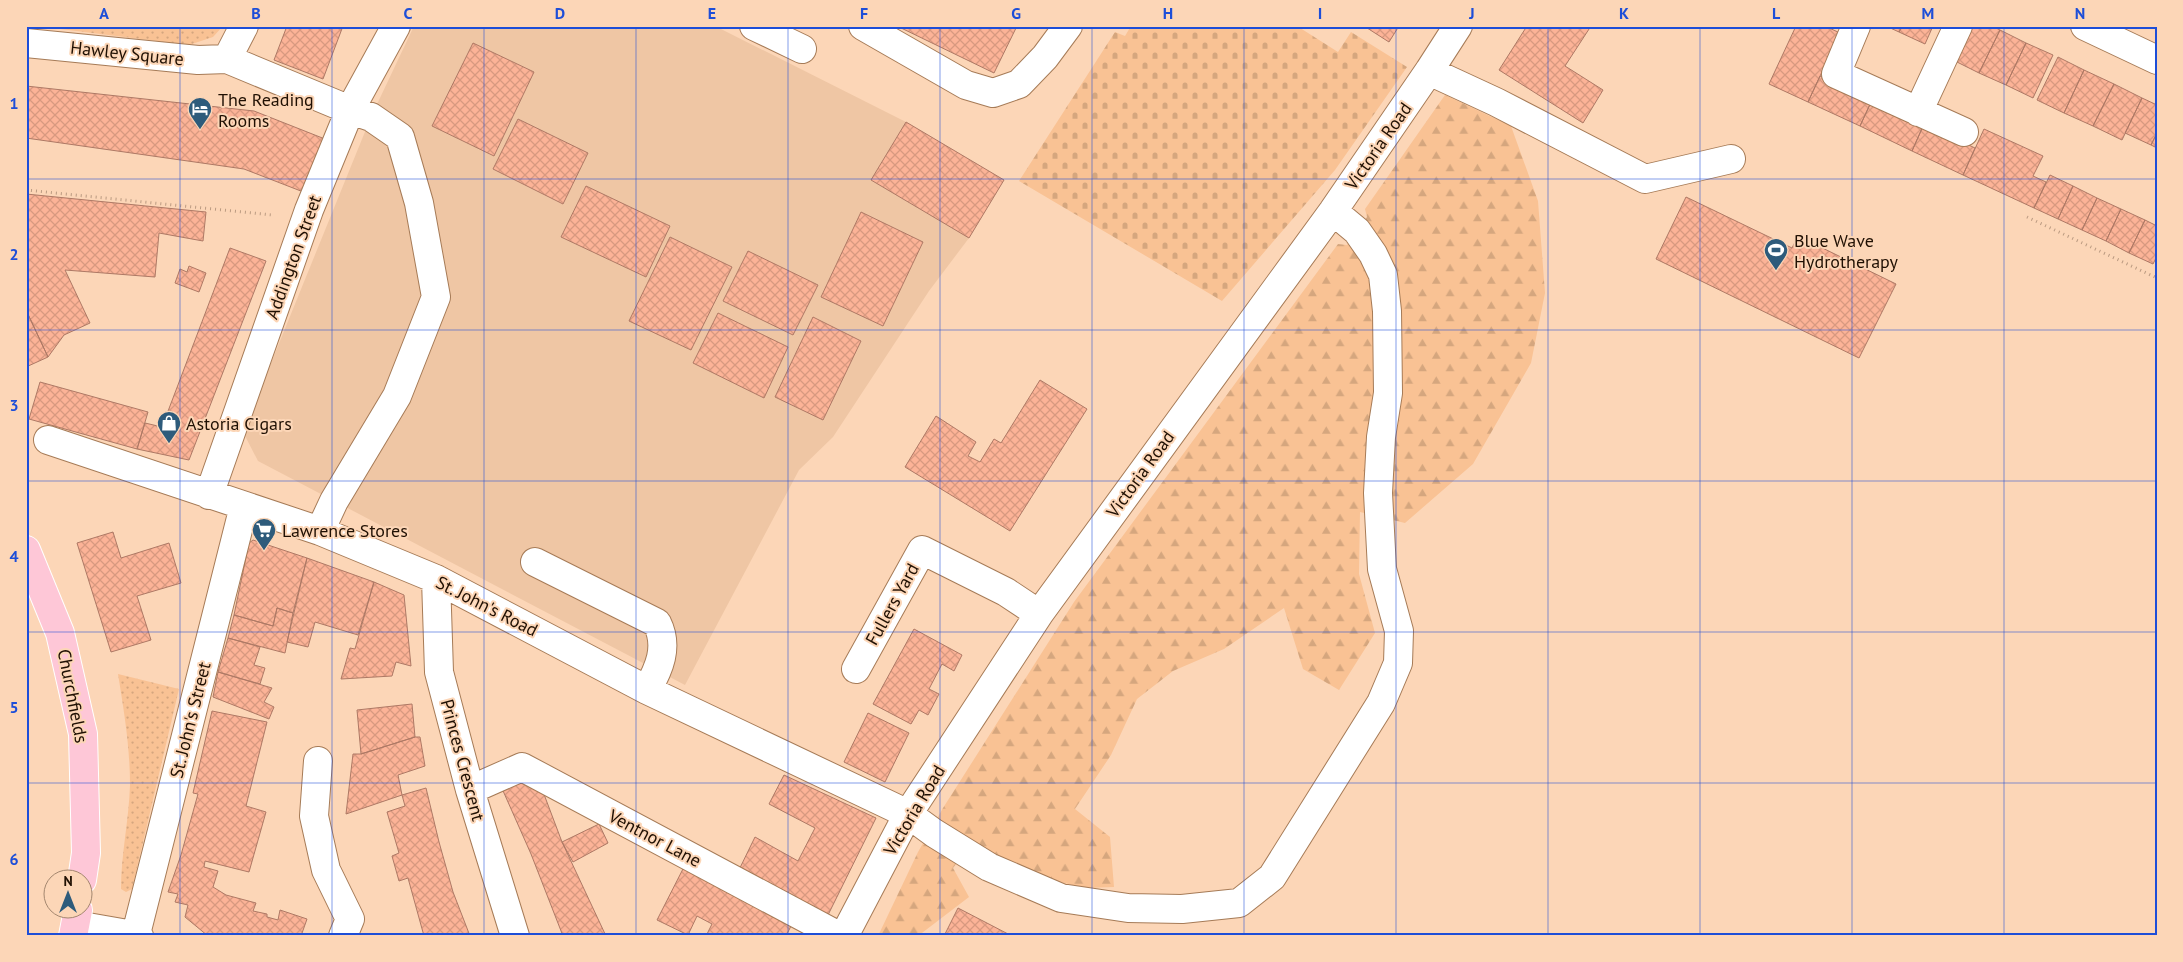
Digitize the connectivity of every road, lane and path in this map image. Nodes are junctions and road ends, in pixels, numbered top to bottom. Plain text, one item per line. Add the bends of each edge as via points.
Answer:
1 (244, 26) edge
2 (396, 26) edge
3 (754, 26) edge
4 (863, 26) edge
5 (1068, 26) edge
6 (1458, 26) edge
7 (1856, 26) edge
8 (1958, 26) edge
9 (2085, 26) edge
10 (26, 43) edge
11 (802, 49) dead end
12 (227, 59) junction
13 (2157, 60) edge
14 (1429, 71) junction
15 (350, 110) junction
16 (1918, 112) junction
17 (1964, 132) dead end
18 (1730, 159) dead end
19 (26, 190) edge
20 (309, 210) junction
21 (1333, 211) junction
22 (2027, 217) dead end
23 (2157, 278) edge
24 (48, 440) dead end
25 (209, 495) junction
26 (244, 506) junction
27 (320, 531) junction
28 (26, 550) edge
29 (535, 562) dead end
30 (436, 579) junction
31 (1039, 614) junction
32 (856, 669) dead end
33 (647, 690) junction
34 (318, 761) dead end
35 (470, 790) junction
36 (908, 814) junction
37 (83, 870) edge
38 (75, 923) edge
39 (138, 935) edge
40 (343, 936) edge
41 (515, 936) edge
42 (839, 936) edge
43 (844, 936) edge

1 - 12 street
2 - 15 street, Addington Street
3 - 11 street
4 - 5 street via 966,85 993,93 1019,84
6 - 14 street, Victoria Road
7 - 16 street via 1836,74
8 - 16 street
9 - 13 street
10 - 12 street, Hawley Square via 198,60
12 - 15 street, Hawley Square
14 - 18 street via 1645,179
14 - 21 street, Victoria Road
15 - 20 street, Addington Street
15 - 27 street, Hawley Square via 371,116 400,137 419,203 436,297 397,396 334,501
16 - 17 street
19 - 20 path via 281,216
20 - 25 street, Addington Street
21 - 31 street, Victoria Road
21 - 36 street, St. John's Road via 1357,231 1383,275 1388,393 1381,437 1378,493 1382,568 1399,631 1398,663 1381,703 1272,877 1239,903 1182,909 1128,908 1060,898 989,867
22 - 23 path
24 - 25 street, St. John's Road
25 - 26 street, St. John's Road
26 - 27 street, St. John's Road
26 - 39 street, St. John's Street
27 - 30 street, St. John's Road
28 - 37 main road, Churchfields via 60,633 83,734 86,853
29 - 33 street via 656,623 661,632 663,650 658,671
30 - 33 street, St. John's Road
30 - 35 street, Princes Crescent via 439,672
31 - 32 street, Fullers Yard via 1006,592 922,550
31 - 36 street, Victoria Road
33 - 36 street, St. John's Road
34 - 40 street via 314,816 326,870 350,919
35 - 41 street, Princes Crescent
35 - 42 street, Ventnor Lane via 522,767
36 - 43 street, Victoria Road
38 - 39 street

